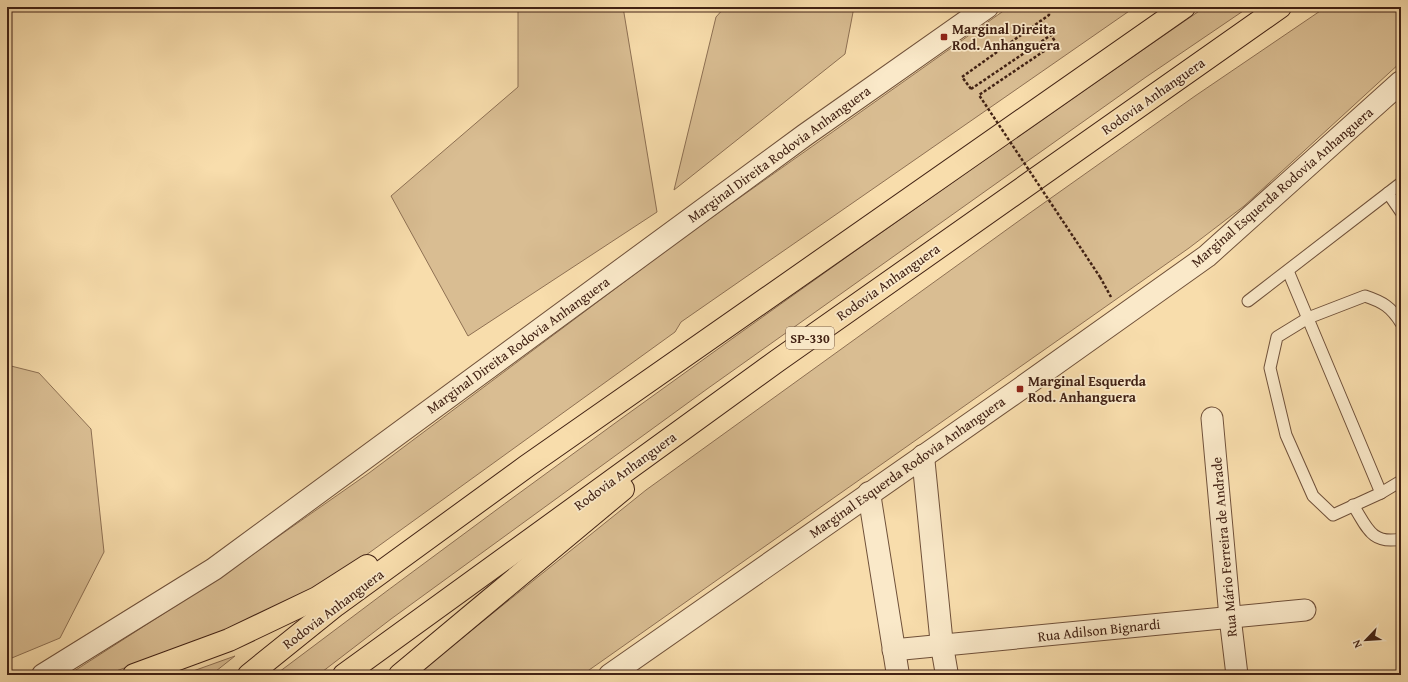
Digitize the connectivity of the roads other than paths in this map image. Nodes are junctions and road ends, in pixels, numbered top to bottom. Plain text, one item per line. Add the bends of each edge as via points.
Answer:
1 (987, 7) edge
2 (1184, 7) edge
3 (1280, 7) edge
4 (1401, 82) edge
5 (1401, 183) edge
6 (1388, 192) junction
7 (1401, 212) edge
8 (1288, 271) junction
9 (1248, 301) dead end
10 (1308, 318) junction
11 (1401, 323) edge
12 (777, 361) junction
13 (1212, 418) dead end
14 (922, 456) junction
15 (527, 466) junction
16 (1401, 481) edge
17 (1381, 492) junction
18 (869, 493) junction
19 (1353, 505) junction
20 (1401, 539) edge
21 (1304, 610) dead end
22 (1230, 617) junction
23 (942, 646) junction
24 (893, 650) junction
25 (43, 675) edge
26 (134, 675) edge
27 (249, 675) edge
28 (344, 675) edge
29 (400, 675) edge
30 (610, 675) edge
31 (898, 675) edge
32 (947, 675) edge
33 (1237, 675) edge

1 - 25 street, Marginal Direita Rodovia Anhanguera via 805,134 214,569
2 - 15 highway, Rodovia Anhanguera
3 - 12 highway, Rodovia Anhanguera / SP-330
4 - 14 street, Marginal Esquerda Rodovia Anhanguera via 1207,256
5 - 6 lane
6 - 7 lane
6 - 8 lane
8 - 9 lane
8 - 10 lane
10 - 11 lane via 1365,296 1394,311
10 - 17 lane
10 - 19 lane via 1277,337 1270,368 1286,436 1313,496 1333,515
12 - 28 highway, Rodovia Anhanguera / SP-330
12 - 29 highway
13 - 22 street, Rua Mário Ferreira de Andrade
14 - 18 street, Marginal Esquerda Rodovia Anhanguera
14 - 23 street
15 - 26 highway via 317,598 229,640
15 - 27 highway, Rodovia Anhanguera via 336,605
16 - 17 lane
17 - 19 lane
18 - 24 street
18 - 30 street, Marginal Esquerda Rodovia Anhanguera
19 - 20 lane via 1373,536 1388,542
21 - 22 street, Rua Adilson Bignardi
22 - 23 street, Rua Adilson Bignardi
22 - 33 street, Rua Mário Ferreira de Andrade
23 - 24 street, Rua Adilson Bignardi
23 - 32 street
24 - 31 street

